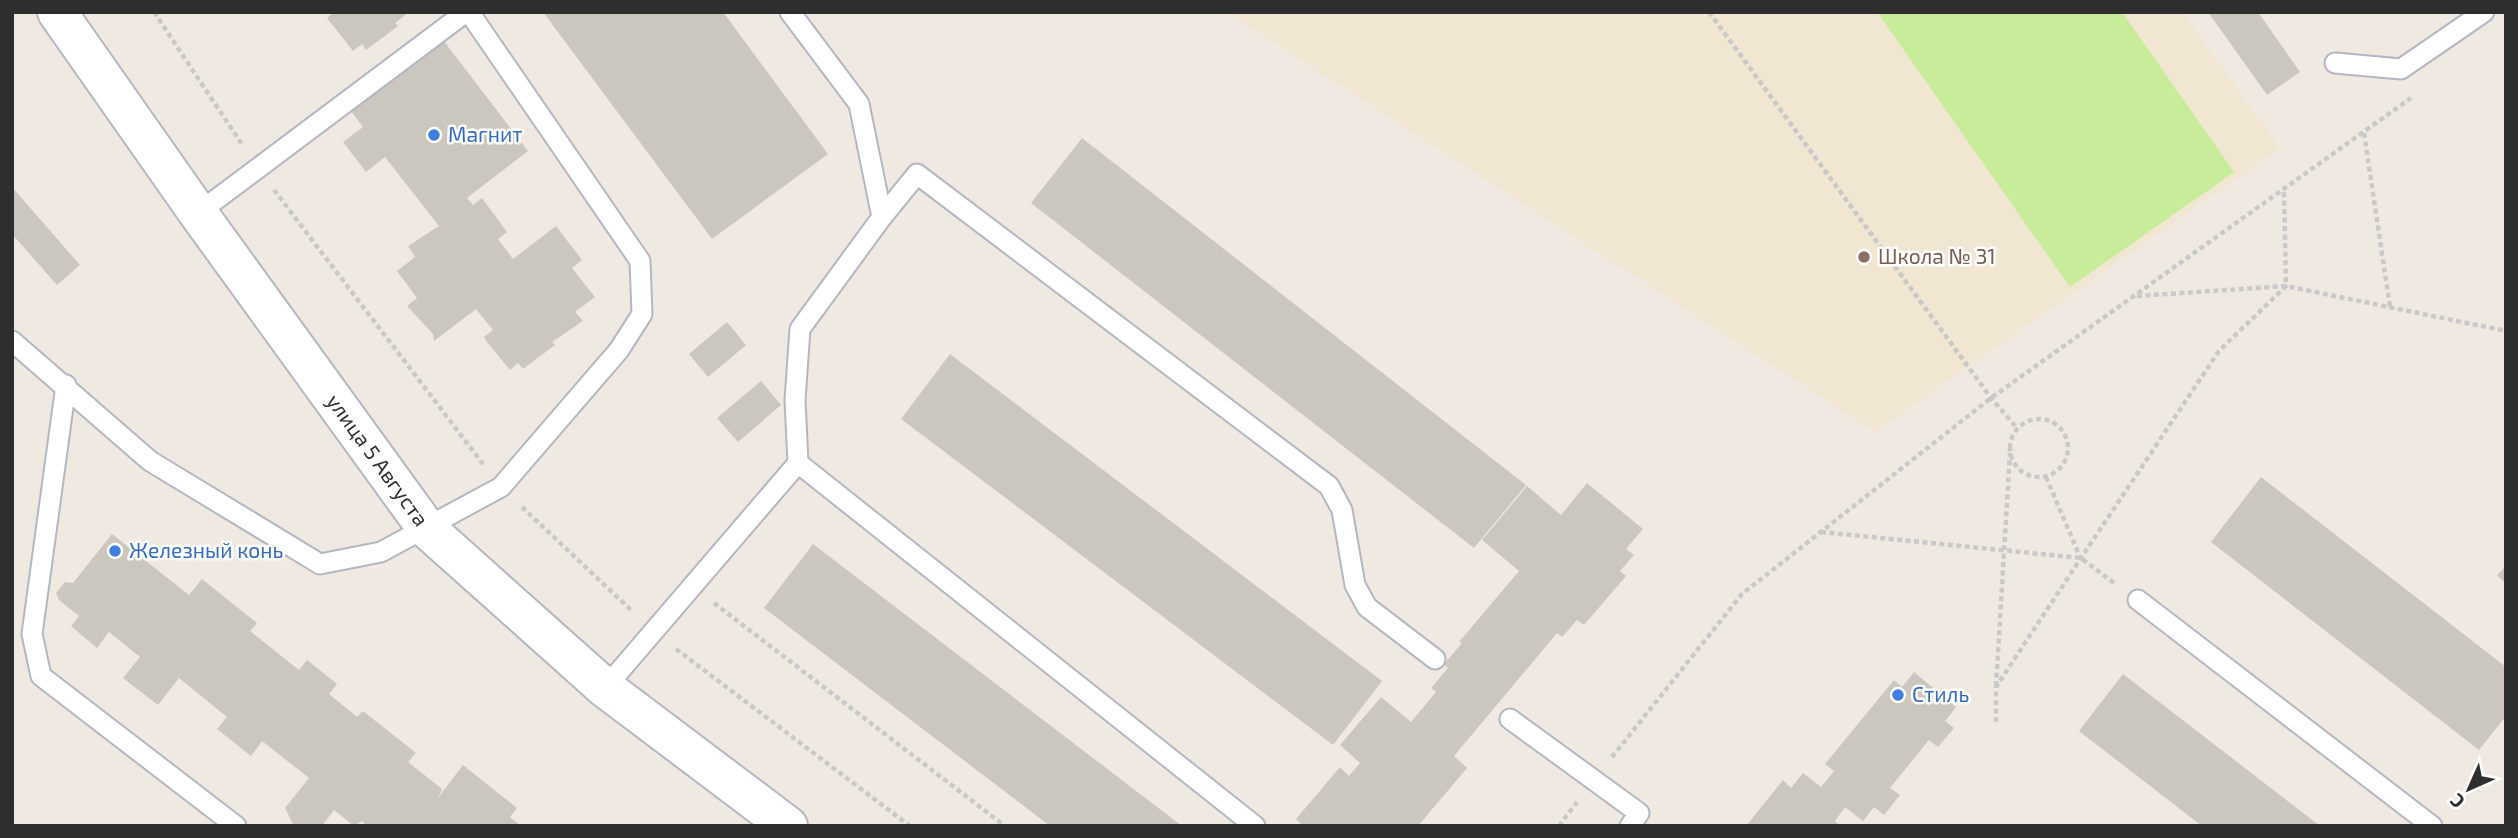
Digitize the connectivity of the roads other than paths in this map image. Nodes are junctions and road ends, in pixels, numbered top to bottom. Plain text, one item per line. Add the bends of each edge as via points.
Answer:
1 (57, 12) edge
2 (468, 12) edge
3 (790, 12) edge
4 (2484, 12) edge
5 (2335, 63) dead end
6 (198, 213) junction
7 (882, 217) junction
8 (12, 341) edge
9 (66, 385) junction
10 (797, 463) junction
11 (427, 529) junction
12 (2138, 600) road end
13 (1435, 659) dead end
14 (605, 688) junction
15 (1510, 719) dead end
16 (236, 826) edge
17 (788, 826) edge
18 (1255, 826) edge
19 (1630, 826) edge
20 (2432, 826) edge

1 - 6 street, улица 5 Августа
2 - 6 lane
2 - 11 lane via 640,261 642,314 619,350 500,486
3 - 7 lane via 859,104
4 - 5 lane via 2401,69
6 - 11 street, улица 5 Августа
7 - 10 lane via 800,329
7 - 13 lane via 917,174 1329,486 1342,510 1355,585 1367,607
8 - 9 lane
9 - 11 lane via 150,461 320,564 382,552
9 - 16 lane via 32,634 41,676
10 - 14 lane
10 - 18 lane
11 - 14 street, улица 5 Августа
12 - 20 lane
14 - 17 street, улица 5 Августа
15 - 19 lane via 1639,813

